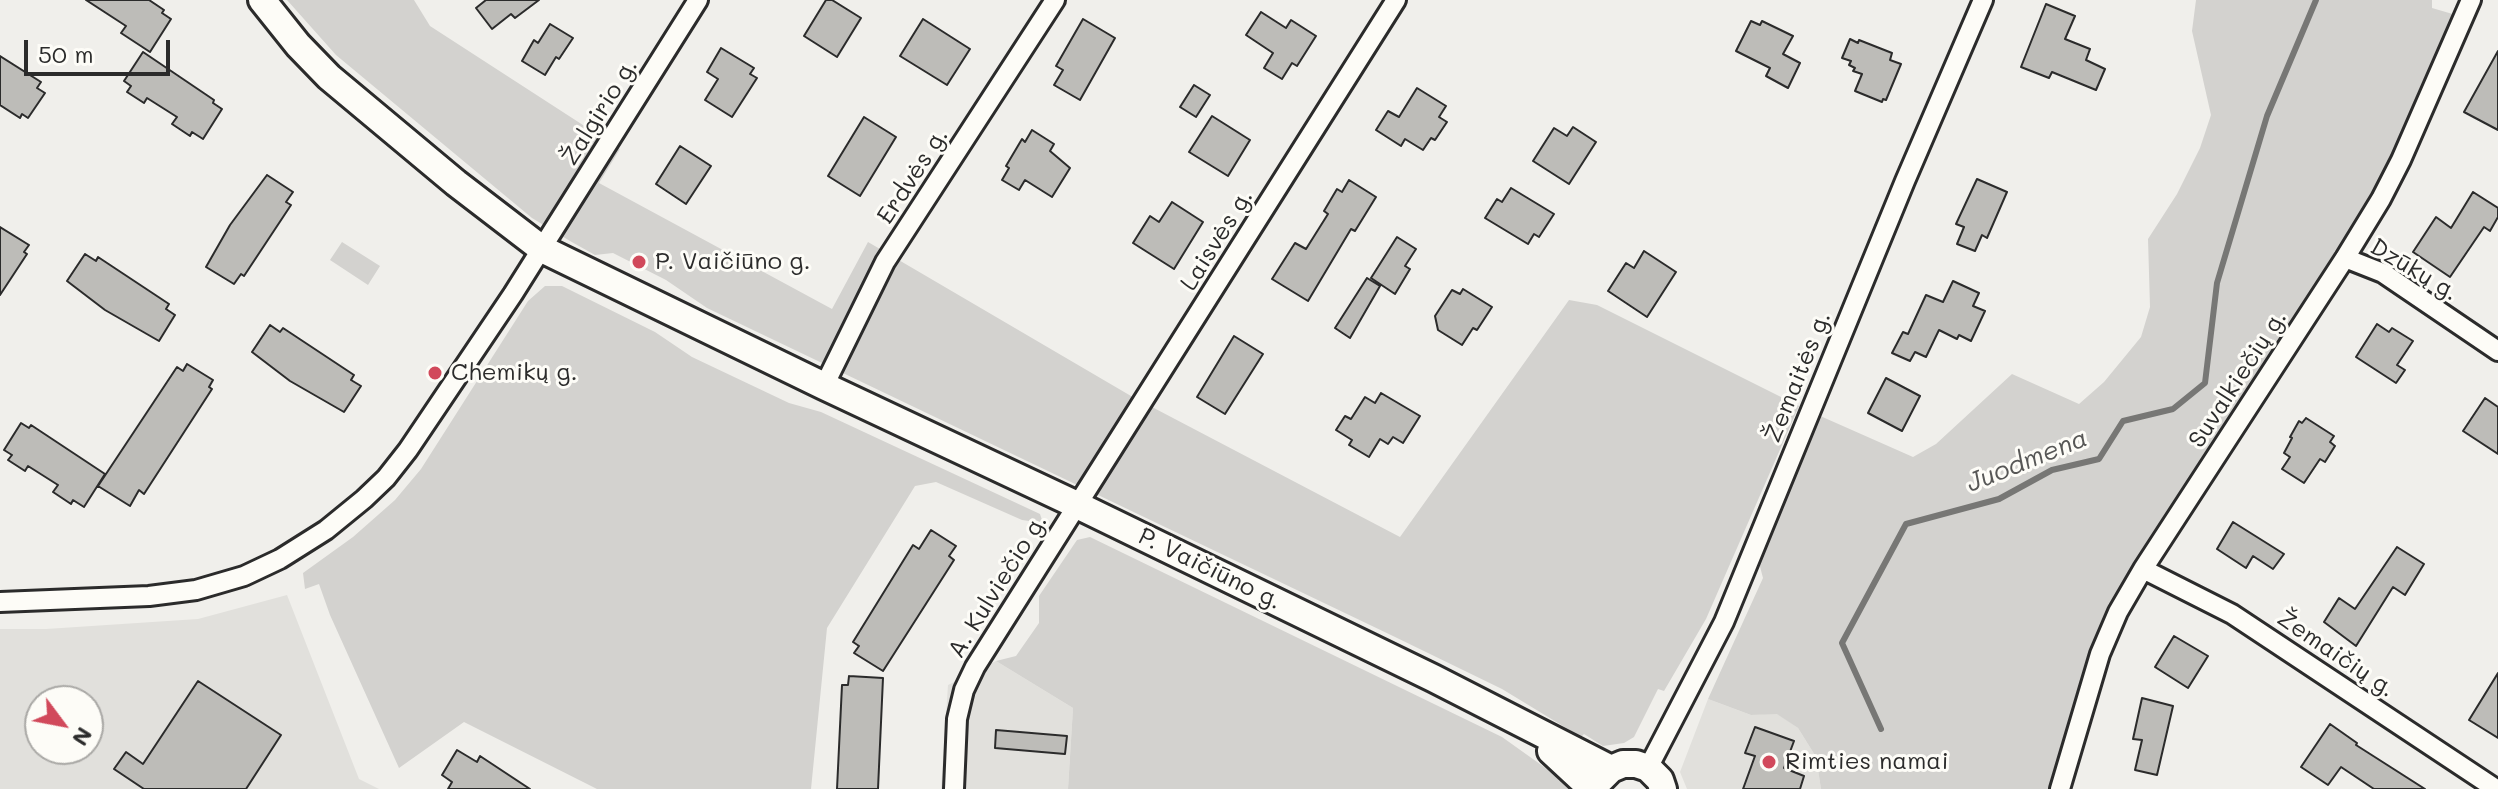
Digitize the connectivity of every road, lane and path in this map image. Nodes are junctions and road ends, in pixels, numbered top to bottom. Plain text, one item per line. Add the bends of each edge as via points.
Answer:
1 (262, 0) edge
2 (698, 0) edge
3 (1055, 0) edge
4 (1396, 0) edge
5 (1983, 0) edge
6 (2471, 0) edge
7 (542, 249) junction
8 (2345, 258) junction
9 (2498, 351) edge
10 (824, 386) junction
11 (1077, 505) junction
12 (2143, 569) junction
13 (0, 602) edge
14 (1656, 779) edge
15 (1600, 782) edge
16 (954, 789) edge
17 (2060, 789) edge
18 (2496, 789) edge

1 - 7 main road, P. Vaičiūno g. via 298,45 364,108
2 - 7 street, Žalgirio g.
3 - 10 street, Erdvės g. via 885,262
4 - 11 street, Laisvės g.
5 - 14 street, Žemaitės g. via 1724,622 1668,734
6 - 8 street, Suvalkiečių g. via 2401,160
7 - 10 main road, P. Vaičiūno g.
7 - 13 street via 386,478 326,530 280,559 196,590
8 - 9 street, Dzūkų g. via 2383,273
8 - 12 street, Suvalkiečių g.
10 - 11 main road, P. Vaičiūno g.
11 - 15 main road, P. Vaičiūno g. via 1433,678 1521,726
11 - 16 street, A. Kulviečio g. via 964,690 957,719
12 - 17 street, Suvalkiečių g. via 2100,654
12 - 18 street, Žemaičių g. via 2232,614
14 - 15 main road via 1636,764 1623,764

